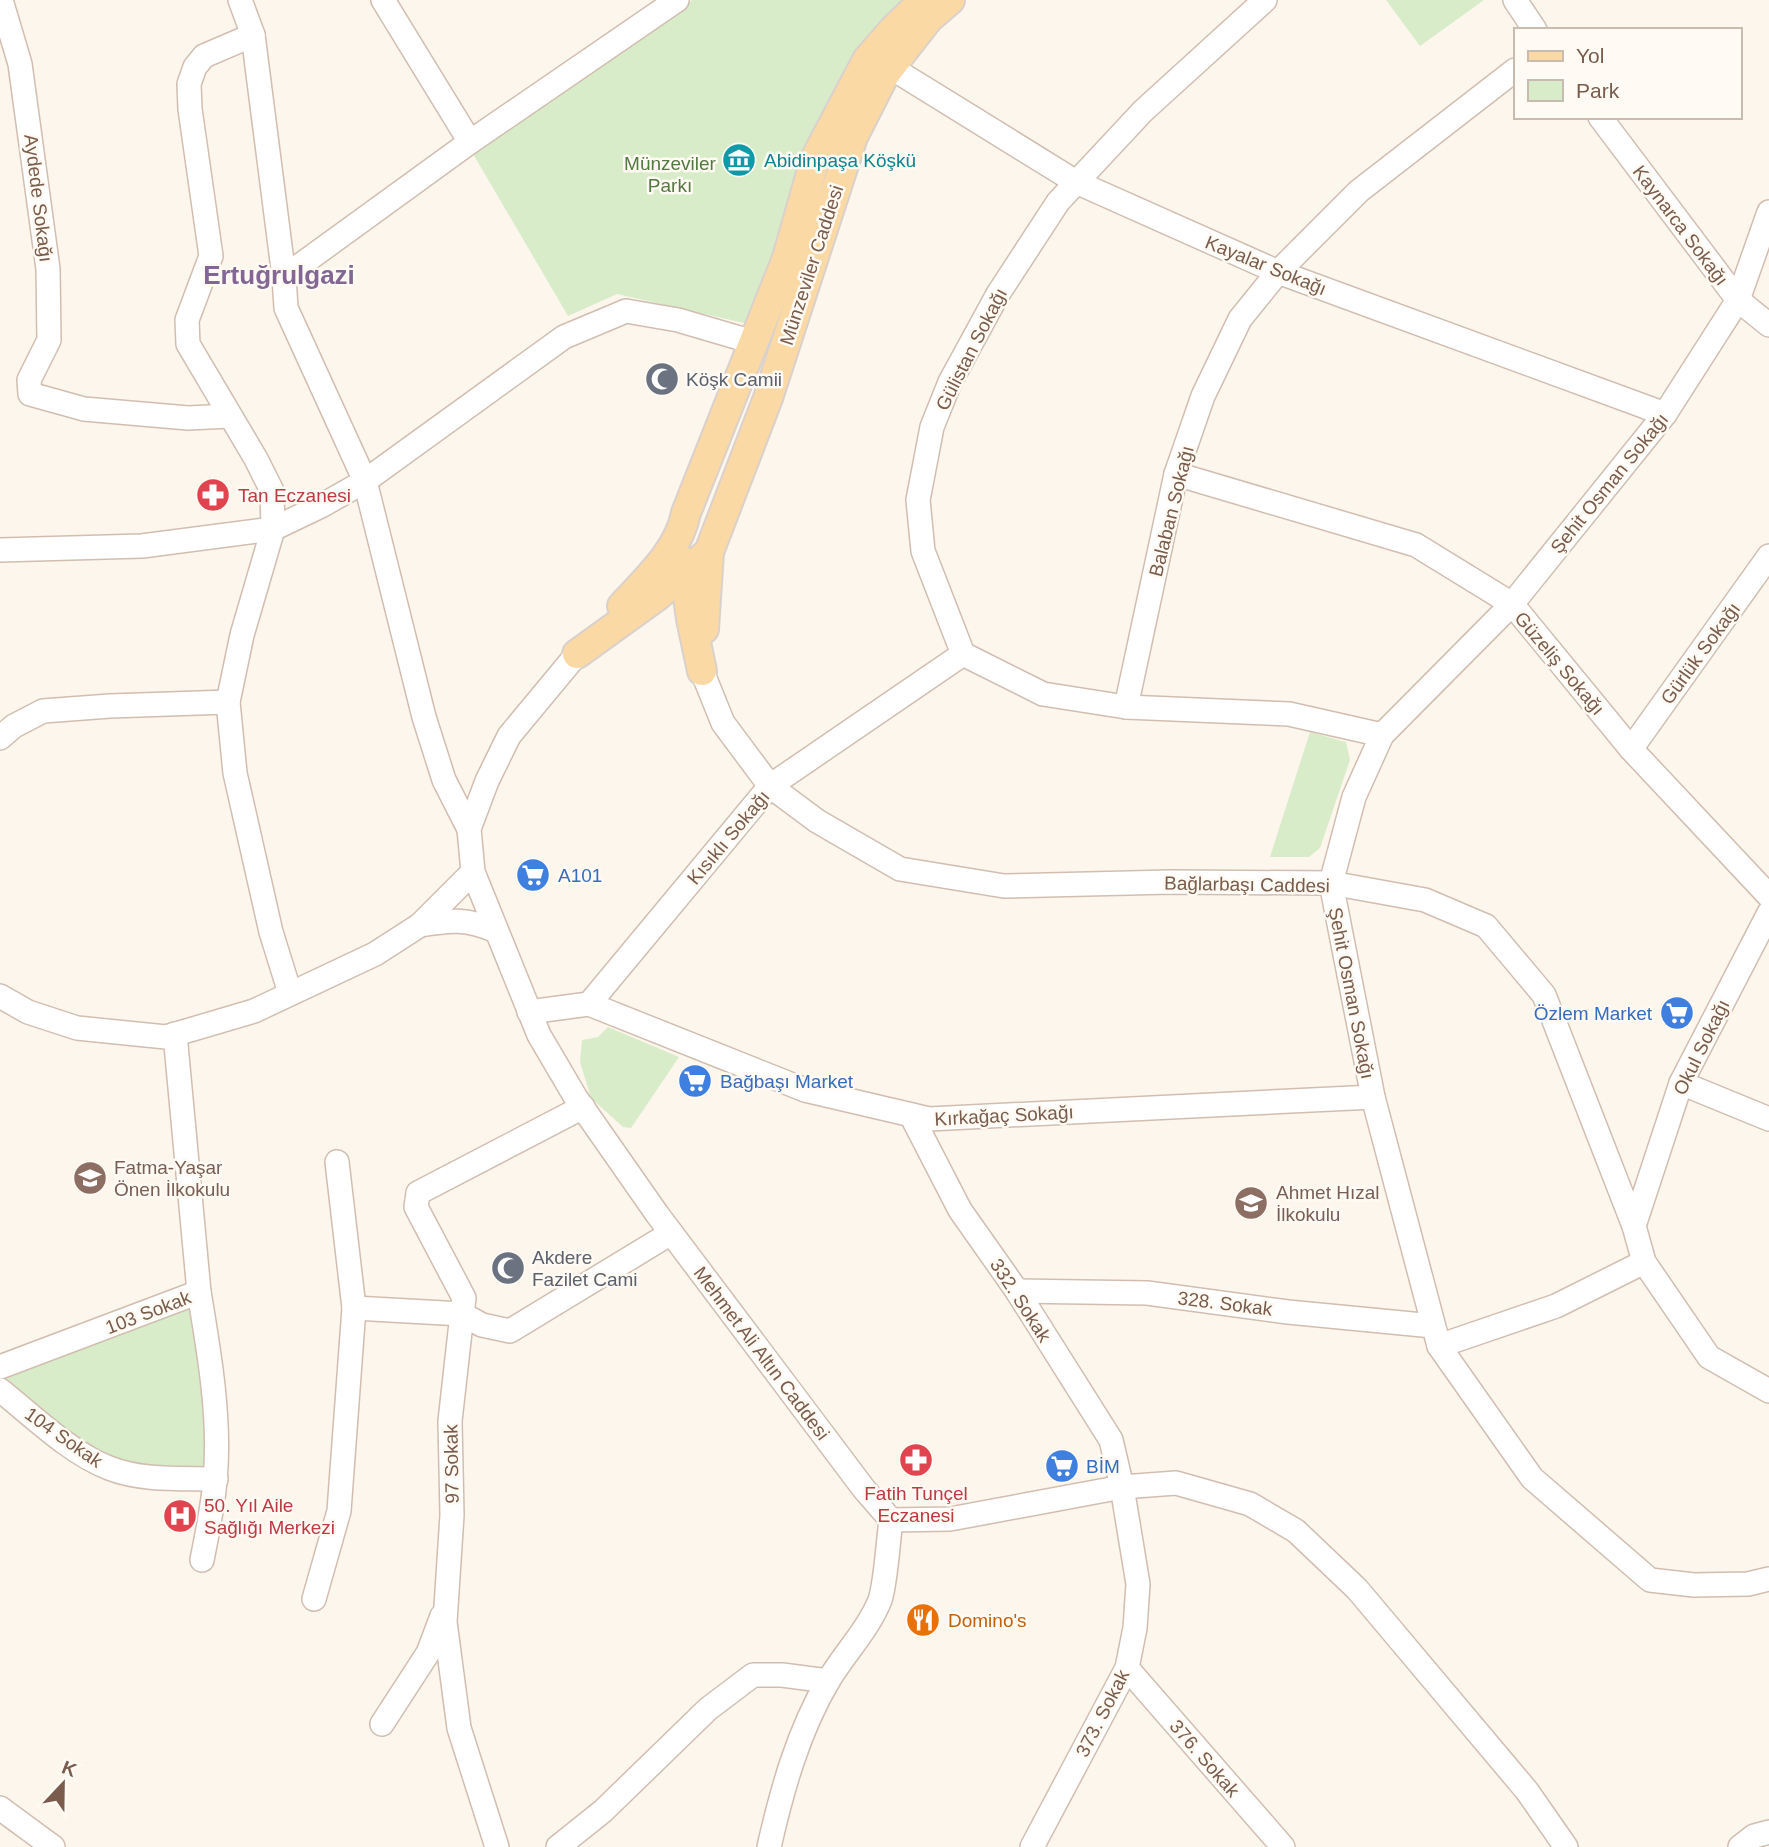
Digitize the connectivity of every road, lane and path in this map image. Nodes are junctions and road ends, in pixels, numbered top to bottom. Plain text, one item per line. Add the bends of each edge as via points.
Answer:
1 (1, 0) edge
2 (240, 0) edge
3 (383, 0) edge
4 (677, 0) edge
5 (924, 0) edge
6 (950, 0) edge
7 (1265, 0) edge
8 (1515, 0) edge
9 (1534, 28) edge
10 (253, 35) junction
11 (20, 64) junction
12 (890, 67) junction
13 (1514, 71) edge
14 (0, 78) edge
15 (1602, 119) edge
16 (470, 142) junction
17 (1076, 183) junction
18 (1769, 212) edge
19 (1278, 272) junction
20 (284, 277) junction
21 (1738, 300) junction
22 (1769, 325) edge
23 (753, 342) junction
24 (1665, 414) junction
25 (230, 416) junction
26 (1176, 474) junction
27 (365, 481) junction
28 (273, 529) junction
29 (683, 530) junction
30 (0, 550) edge
31 (709, 552) junction
32 (1769, 556) edge
33 (683, 575) junction
34 (656, 597) junction
35 (1512, 604) junction
36 (691, 619) junction
37 (577, 654) junction
38 (963, 654) junction
39 (702, 671) junction
40 (228, 702) junction
41 (1126, 707) junction
42 (1382, 735) junction
43 (0, 738) edge
44 (1631, 749) junction
45 (770, 786) junction
46 (469, 829) junction
47 (473, 872) junction
48 (1331, 883) junction
49 (1769, 896) edge
50 (1769, 913) edge
51 (419, 925) junction
52 (496, 931) junction
53 (290, 993) junction
54 (0, 996) edge
55 (589, 1004) junction
56 (529, 1012) junction
57 (176, 1034) junction
58 (1681, 1083) junction
59 (1373, 1097) junction
60 (583, 1107) junction
61 (912, 1115) junction
62 (1769, 1119) edge
63 (337, 1162) dead end
64 (1634, 1226) junction
65 (671, 1233) junction
66 (1644, 1262) junction
67 (1017, 1291) junction
68 (199, 1292) junction
69 (354, 1308) junction
70 (462, 1314) junction
71 (1436, 1336) junction
72 (0, 1367) edge
73 (0, 1390) edge
74 (1769, 1391) edge
75 (216, 1479) junction
76 (1122, 1487) junction
77 (891, 1520) junction
78 (202, 1560) dead end
79 (1769, 1579) edge
80 (314, 1600) dead end
81 (446, 1607) junction
82 (1127, 1668) junction
83 (828, 1681) junction
84 (382, 1724) dead end
85 (0, 1808) edge
86 (1769, 1832) edge
87 (53, 1847) edge
88 (497, 1847) edge
89 (558, 1847) edge
90 (769, 1847) edge
91 (1032, 1847) edge
92 (1283, 1847) edge
93 (1566, 1847) edge
94 (1740, 1847) edge

1 - 11 street, Aydede Sokağı
2 - 10 street
3 - 16 street
4 - 16 street
5 - 23 main road, Münzeviler Caddesi via 867,60 815,159 787,258
6 - 12 main road, Münzeviler Caddesi via 929,18
7 - 17 street, Gülistan Sokağı via 1143,111
8 - 9 street
10 - 20 street
10 - 25 street via 204,56 189,83 211,256 187,320 188,344
11 - 14 street
11 - 25 street, Aydede Sokağı via 48,268 49,340 29,380 30,394 84,409 188,418
12 - 17 street, Kayalar Sokağı
12 - 31 main road, Münzeviler Caddesi via 853,136 768,398
13 - 19 street, Balaban Sokağı via 1359,191
15 - 21 street, Kaynarca Sokağı
16 - 20 street
17 - 19 street, Kayalar Sokağı
17 - 38 street, Gülistan Sokağı via 1058,202 998,294 950,382 932,427 918,500 923,551
18 - 21 street, Şehit Osman Sokağı
19 - 24 street, Kayalar Sokağı
19 - 26 street, Balaban Sokağı via 1240,319 1203,396
20 - 27 street via 286,308
21 - 22 street, Kaynarca Sokağı
21 - 24 street, Şehit Osman Sokağı
23 - 27 street via 678,320 626,311 564,337
23 - 29 main road, Münzeviler Caddesi
24 - 35 street, Şehit Osman Sokağı
25 - 28 street via 272,491
26 - 35 street, Güzeliş Sokağı via 1416,545
26 - 41 street, Balaban Sokağı
27 - 28 street
27 - 46 street via 424,717 444,780
28 - 30 street via 142,546
28 - 40 street
29 - 31 main road
29 - 33 main road, Bağlarbaşı Caddesi
29 - 37 main road, Münzeviler Caddesi via 654,572
31 - 33 main road, Münzeviler Caddesi
31 - 39 main road, Bağlarbaşı Caddesi
32 - 44 street, Gürlük Sokağı
33 - 34 main road, Münzeviler Caddesi
33 - 36 main road, Bağlarbaşı Caddesi
34 - 36 main road via 673,601
34 - 37 main road, Münzeviler Caddesi
35 - 42 street, Şehit Osman Sokağı
35 - 44 street, Güzeliş Sokağı
36 - 39 main road, Bağlarbaşı Caddesi
37 - 46 street, Münzeviler Caddesi via 509,736
38 - 41 street via 1043,694
38 - 45 street, Kısıklı Sokağı
39 - 45 street, Bağlarbaşı Caddesi via 723,723
40 - 43 street via 43,711
40 - 53 street via 235,773 271,932
41 - 42 street via 1289,714
42 - 48 street, Şehit Osman Sokağı via 1354,797
44 - 49 street, Güzeliş Sokağı
45 - 48 street, Bağlarbaşı Caddesi via 817,821 900,869 1004,886
45 - 55 street, Kısıklı Sokağı
46 - 47 street, Münzeviler Caddesi
47 - 51 street
47 - 52 street, Mehmet Ali Altın Caddesi
48 - 59 street, Şehit Osman Sokağı
48 - 64 street, Bağlarbaşı Caddesi via 1424,900 1486,926 1544,995
50 - 58 street, Okul Sokağı
51 - 52 street via 455,920 477,922
51 - 53 street via 374,954
52 - 56 street, Mehmet Ali Altın Caddesi
53 - 57 street via 254,1010
54 - 57 street via 28,1012 77,1028 166,1037
55 - 56 street, Kırkağaç Sokağı
55 - 61 street, Kırkağaç Sokağı via 804,1090
56 - 60 street, Mehmet Ali Altın Caddesi
57 - 68 street
58 - 62 street
58 - 64 street, Okul Sokağı
59 - 61 street, Kırkağaç Sokağı via 929,1119
59 - 71 street, Şehit Osman Sokağı
60 - 65 street, Mehmet Ali Altın Caddesi
60 - 70 street, 97 Sokak via 418,1193 416,1207 464,1298
61 - 67 street, 332. Sokak via 960,1210
63 - 69 street
64 - 66 street, Bağlarbaşı Caddesi
65 - 70 street via 510,1331 482,1325
65 - 77 street, Mehmet Ali Altın Caddesi
66 - 71 street via 1556,1306
66 - 74 street, Bağlarbaşı Caddesi via 1709,1357
67 - 71 street, 328. Sokak via 1146,1293
67 - 76 street, 332. Sokak via 1111,1440
68 - 72 street, 103 Sokak
68 - 75 street, 103 Sokak via 210,1361
69 - 70 street
69 - 80 street via 339,1511
70 - 81 street, 97 Sokak via 450,1421 452,1516
71 - 79 street, Şehit Osman Sokağı via 1532,1478 1650,1580 1694,1585
73 - 75 street, 104 Sokak via 86,1457 110,1469 134,1475
75 - 78 street, 103 Sokak
76 - 77 street via 950,1519
76 - 82 street, 373. Sokak via 1138,1584
76 - 93 street via 1176,1483 1250,1504 1297,1531 1357,1589 1527,1791
77 - 83 street via 880,1599
81 - 84 street via 428,1653
81 - 88 street, 97 Sokak via 459,1728
82 - 91 street, 373. Sokak
82 - 92 street, 376. Sokak
83 - 89 street via 753,1675 708,1709 603,1811
83 - 90 street via 804,1727
85 - 87 street
86 - 94 street

